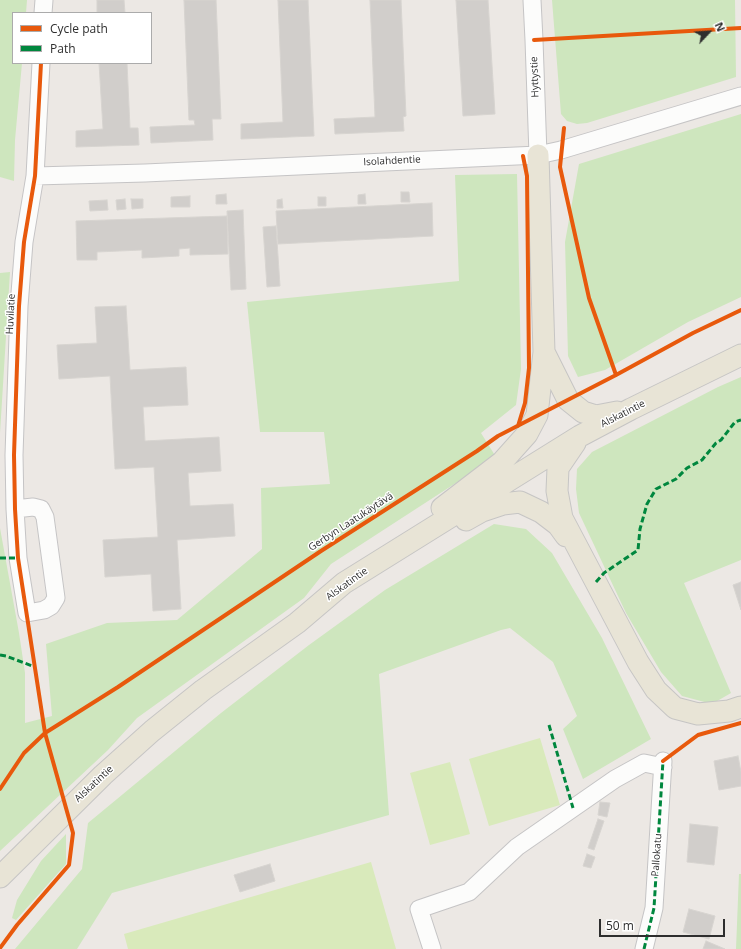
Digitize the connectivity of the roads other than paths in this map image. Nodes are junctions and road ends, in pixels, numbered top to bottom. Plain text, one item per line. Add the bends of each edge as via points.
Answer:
1 (44, 0) edge
2 (532, 0) edge
3 (43, 12) edge
4 (41, 64) edge
5 (741, 96) edge
6 (538, 154) junction
7 (35, 176) junction
8 (544, 352) junction
9 (741, 355) edge
10 (631, 409) junction
11 (580, 436) junction
12 (15, 509) junction
13 (579, 552) junction
14 (344, 583) junction
15 (297, 623) junction
16 (741, 707) edge
17 (0, 877) edge
18 (432, 949) edge
19 (644, 949) edge

1 - 3 street
2 - 6 street, Hyttystie
4 - 7 street, Huvilatie
5 - 6 street, Isolahdentie via 561,150
6 - 7 street, Isolahdentie via 153,173
6 - 8 main road
7 - 12 street, Huvilatie via 24,242 19,306 14,455
8 - 10 main road via 568,400 583,412 596,416
8 - 14 main road via 537,416 527,434 502,462
9 - 10 main road, Alskatintie
10 - 11 main road, Alskatintie
11 - 13 main road via 558,468 557,491 562,518
11 - 14 main road, Alskatintie
12 - 12 street, Huvilatie via 18,558 27,613 44,610 51,606 56,598 45,517 41,509
13 - 15 main road via 558,525 540,512 520,502 503,504 482,511 458,524
13 - 16 main road via 638,662 656,690 675,708 698,714 729,711
14 - 15 main road, Alskatintie
15 - 17 main road, Alskatintie via 203,690 152,732 103,775
18 - 19 street, Pallokatu via 419,909 469,892 517,847 615,779 644,763 663,764 654,908

